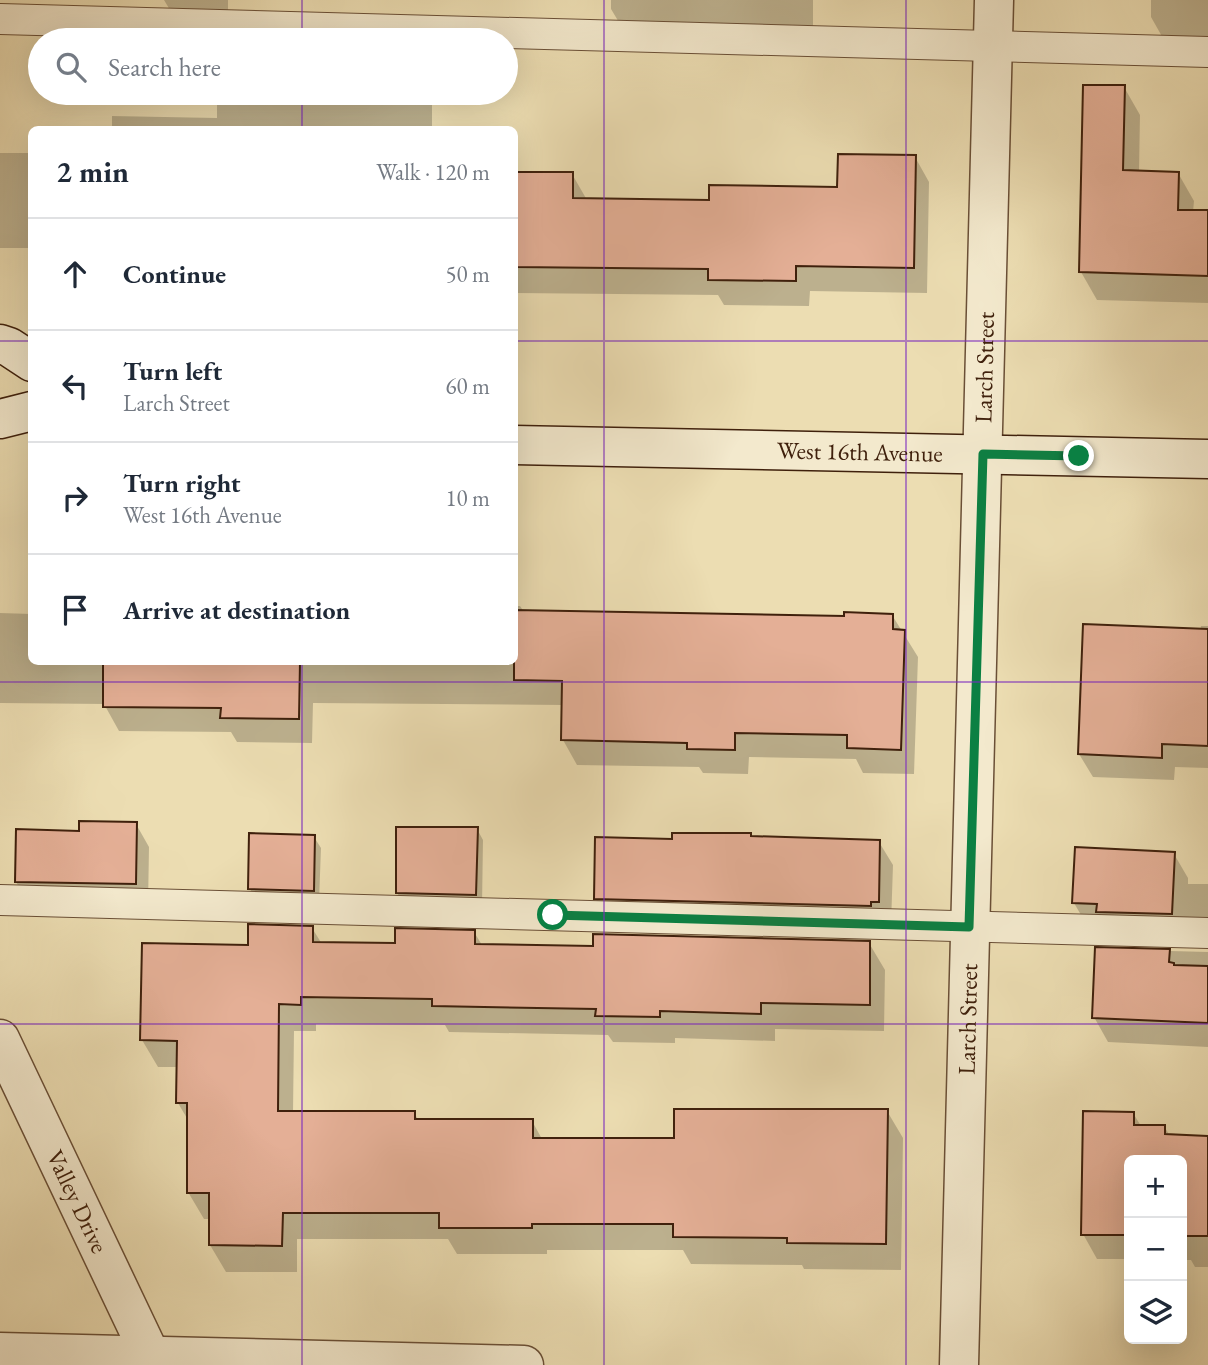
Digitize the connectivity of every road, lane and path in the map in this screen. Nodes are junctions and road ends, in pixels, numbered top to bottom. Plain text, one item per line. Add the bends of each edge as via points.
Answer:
1 (994, 0) edge
2 (0, 19) edge
3 (319, 28) edge
4 (518, 34) edge
5 (993, 47) junction
6 (1208, 52) edge
7 (0, 344) edge
8 (28, 359) edge
9 (28, 412) edge
10 (0, 419) edge
11 (518, 444) edge
12 (983, 454) junction
13 (1208, 459) edge
14 (0, 900) edge
15 (969, 927) junction
16 (1208, 933) edge
17 (0, 1040) edge
18 (0, 1352) edge
19 (152, 1360) edge
20 (524, 1365) edge
21 (959, 1365) edge

1 - 5 street, Larch Street
2 - 3 lane
4 - 5 lane
5 - 6 lane
5 - 12 street, Larch Street
7 - 8 street
9 - 10 street
11 - 12 street, West 16th Avenue
12 - 13 street, West 16th Avenue
12 - 15 street, Larch Street
14 - 15 lane
15 - 16 lane
15 - 21 street, Larch Street
17 - 19 street, Valley Drive
18 - 19 street
19 - 20 street

